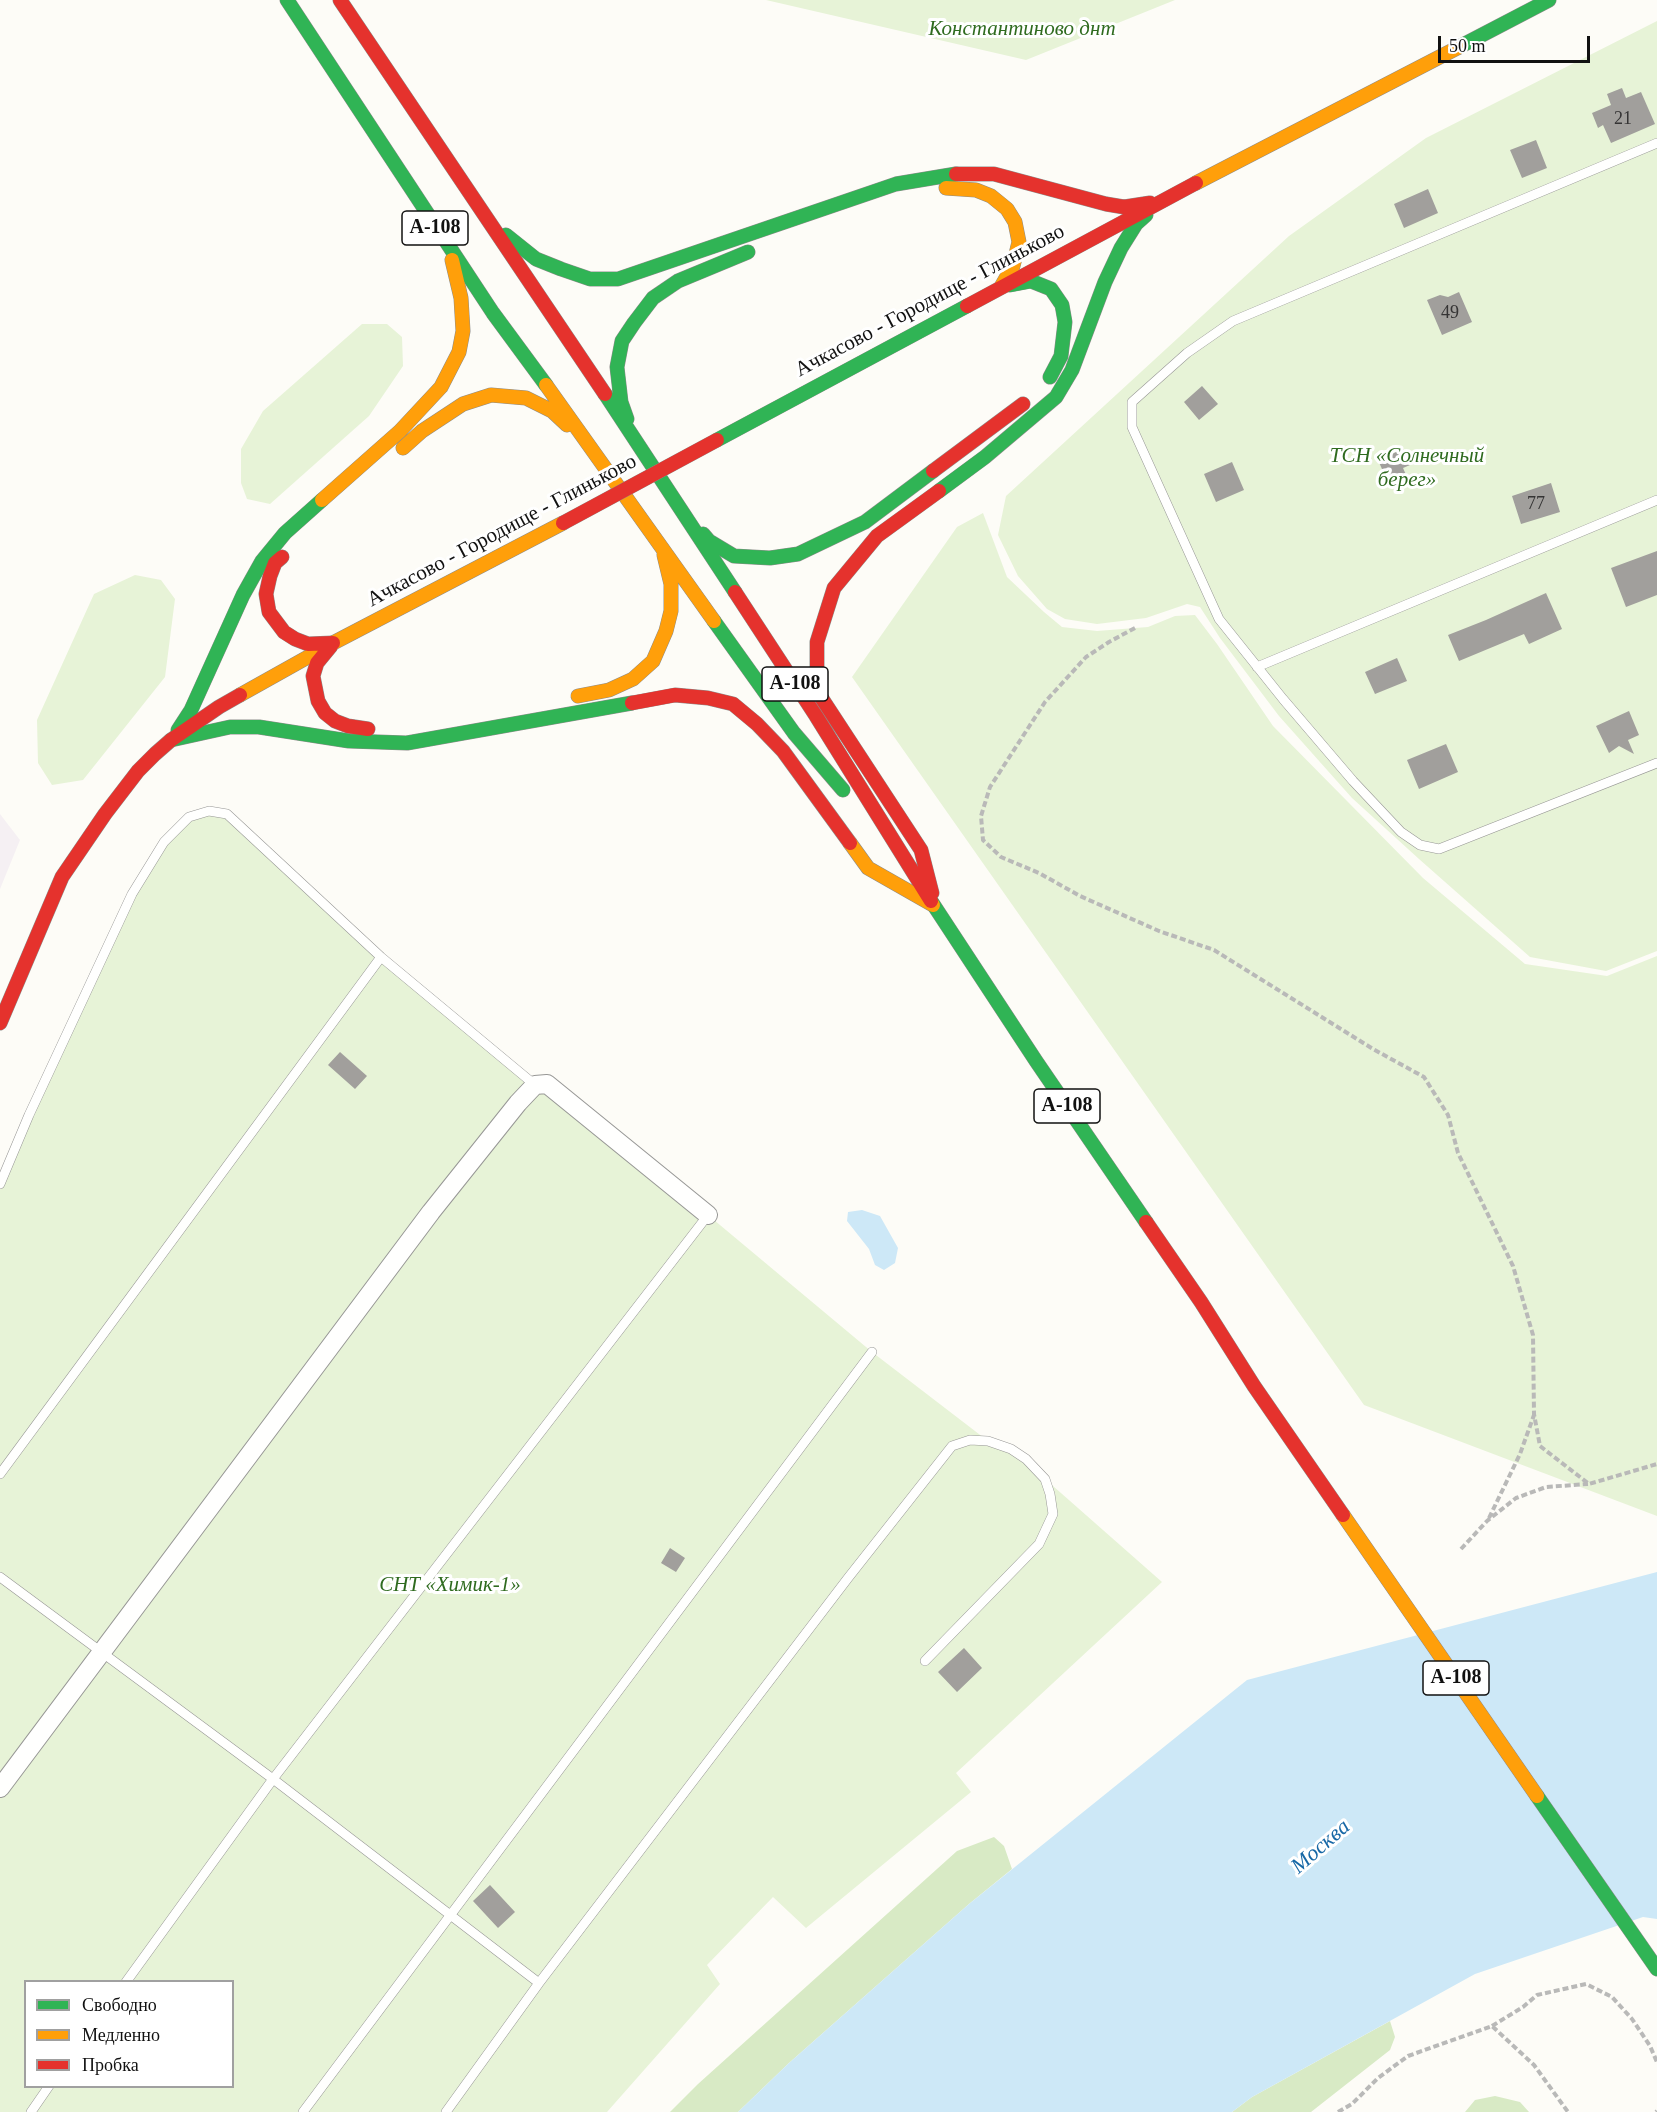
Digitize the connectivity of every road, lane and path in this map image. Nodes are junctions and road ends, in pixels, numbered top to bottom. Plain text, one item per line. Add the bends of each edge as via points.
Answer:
1 (287, 0) edge
2 (340, 0) edge
3 (1549, 0) edge
4 (1657, 143) edge
5 (926, 192) dead end
6 (1162, 201) junction
7 (490, 220) junction
8 (761, 247) dead end
9 (449, 249) junction
10 (1001, 287) junction
11 (632, 434) junction
12 (593, 450) junction
13 (396, 454) dead end
14 (1657, 500) edge
15 (682, 513) junction
16 (662, 547) junction
17 (293, 548) dead end
18 (1136, 628) dead end
19 (333, 643) junction
20 (1257, 667) junction
21 (563, 699) dead end
22 (437, 724) dead end
23 (171, 740) junction
24 (1657, 763) edge
25 (903, 859) junction
26 (935, 907) junction
27 (381, 957) junction
28 (0, 1023) edge
29 (535, 1085) junction
30 (0, 1184) edge
31 (708, 1215) joint
32 (872, 1352) dead end
33 (1534, 1414) junction
34 (1657, 1464) edge
35 (0, 1474) edge
36 (1589, 1484) junction
37 (1487, 1521) junction
38 (1461, 1549) dead end
39 (0, 1576) edge
40 (103, 1651) junction
41 (924, 1661) dead end
42 (273, 1779) junction
43 (0, 1788) edge
44 (451, 1915) junction
45 (1657, 1969) edge
46 (127, 1980) edge
47 (539, 1983) junction
48 (1492, 2026) junction
49 (1657, 2062) edge
50 (48, 2088) edge
51 (31, 2112) edge
52 (303, 2112) edge
53 (446, 2112) edge
54 (1338, 2112) edge
55 (1568, 2112) edge

1 - 9 main road, А-108
2 - 7 main road, А-108
3 - 6 main road, Ачкасово - Городище - Глиньково
4 - 20 lane via 1233,321 1187,353 1132,402 1132,427 1219,619
5 - 10 main road via 952,187 976,190 1007,209 1016,222 1019,242 1013,266
6 - 7 main road via 1124,207 994,174 934,176 896,184 618,279 590,279 536,259
6 - 10 main road, Ачкасово - Городище - Глиньково
6 - 26 main road via 1136,224 1121,248 1072,370 1056,396 985,457 877,536 834,588 817,642 817,691 921,850
7 - 11 main road, А-108
8 - 11 main road via 678,280 653,298 634,322 622,341 617,367 621,402
9 - 12 main road, А-108
9 - 23 main road via 461,298 463,331 459,352 441,387 400,431 285,534 262,561 191,710
10 - 15 main road via 1031,281 1052,289 1062,305 1065,322 1061,356 1039,392 865,522 798,554 770,558 734,556 709,541
10 - 19 main road, Ачкасово - Городище - Глиньково, bridge
11 - 15 main road, А-108
12 - 13 main road via 552,411 526,398 490,395 463,404
12 - 16 main road, А-108
14 - 20 lane
15 - 25 main road, А-108 via 816,716
16 - 21 main road via 671,584 671,611 653,661 633,679 609,690
16 - 25 main road, А-108 / А-108 via 794,733
17 - 19 main road via 275,563 270,576 266,594 269,612 284,632 295,639 308,644
18 - 33 path via 1086,657 1045,702 990,787 981,816 983,840 1001,857 1080,896 1214,950 1424,1077 1448,1114 1458,1153 1513,1266 1533,1335
19 - 22 main road via 317,663 313,676 318,701 335,721 348,726 403,731
19 - 23 main road, Ачкасово - Городище - Глиньково via 219,706
20 - 24 lane via 1353,781 1401,832 1419,845 1439,849
23 - 26 main road via 230,727 349,741 407,743 675,695 708,698 733,704 783,751 868,868
23 - 28 main road via 138,771 62,878
25 - 26 main road, А-108
26 - 45 main road, А-108 via 1254,1386
27 - 29 lane
27 - 30 lane via 227,814 209,811 189,817 164,842 132,894
27 - 35 lane
29 - 31 street via 547,1084
29 - 40 street via 431,1212
31 - 42 lane
32 - 44 lane
33 - 36 path via 1540,1446
33 - 37 path via 1520,1454
34 - 36 path
36 - 37 path via 1546,1487 1516,1498
37 - 38 path
39 - 40 lane
40 - 42 lane
40 - 43 street
41 - 47 lane via 1039,1544 1053,1514 1045,1479 1011,1449 970,1440 952,1446
42 - 44 lane
42 - 46 lane
44 - 47 lane
44 - 52 lane
47 - 53 lane
48 - 49 path via 1537,1995 1586,1983 1612,1997 1632,2019
48 - 54 path via 1408,2056
48 - 55 path via 1533,2065
50 - 51 lane

